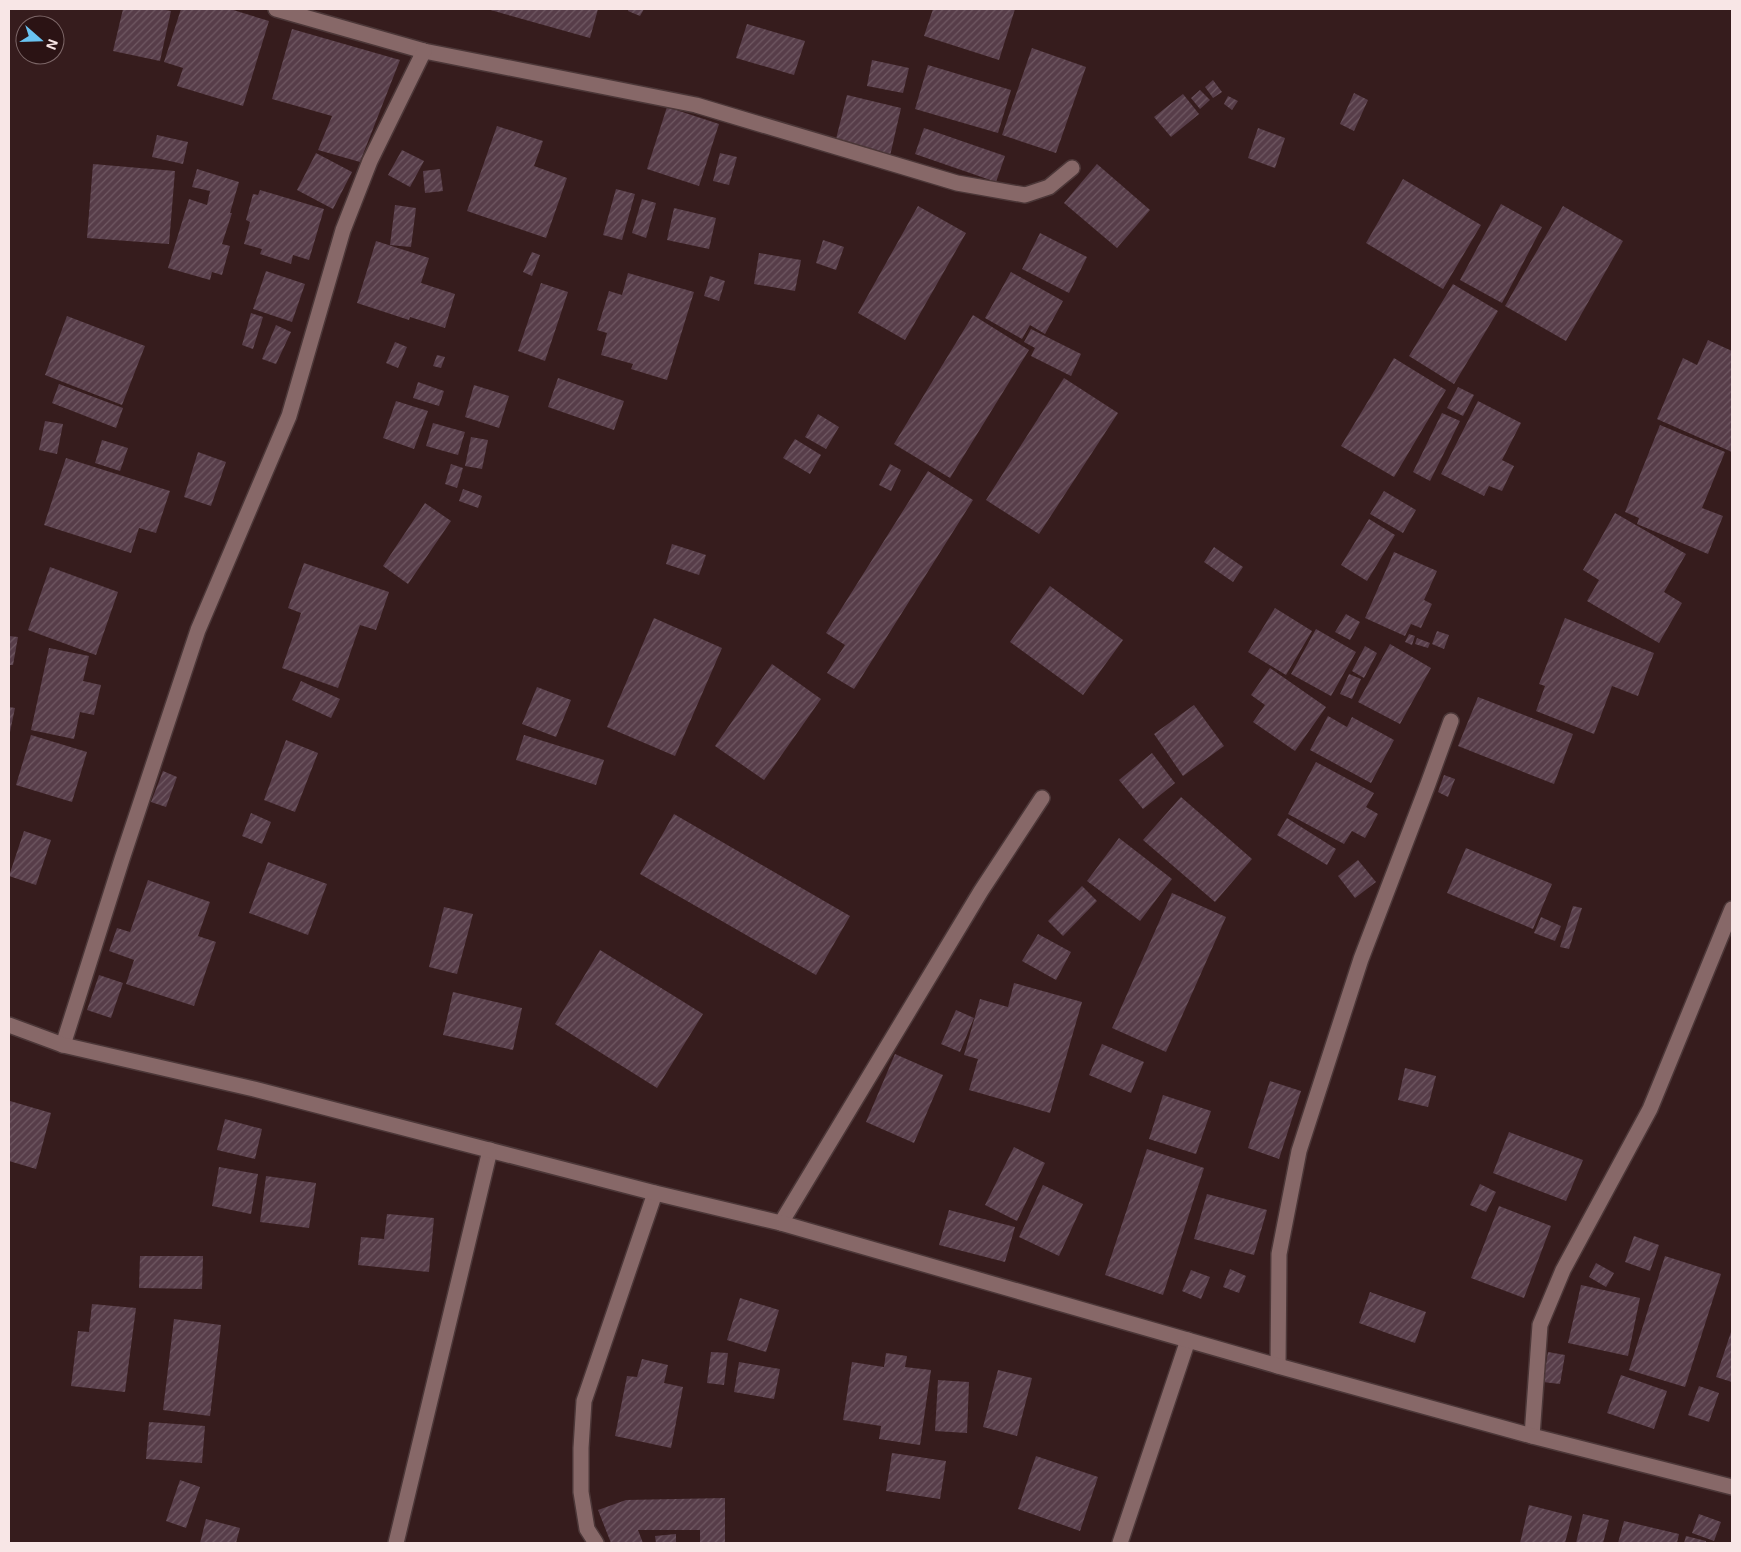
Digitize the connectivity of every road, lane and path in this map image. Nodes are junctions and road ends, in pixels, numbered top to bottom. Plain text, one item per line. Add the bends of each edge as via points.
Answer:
1 (276, 9) edge
2 (424, 51) junction
3 (1072, 168) dead end
4 (1450, 721) dead end
5 (1042, 798) dead end
6 (1732, 909) edge
7 (9, 1025) edge
8 (63, 1045) junction
9 (490, 1150) junction
10 (655, 1193) junction
11 (781, 1223) junction
12 (1188, 1340) junction
13 (1278, 1366) junction
14 (1532, 1436) junction
15 (1732, 1487) edge
16 (396, 1543) edge
17 (596, 1543) edge
18 (1120, 1543) edge

1 - 2 street
2 - 3 street via 696,106 957,183 1025,195 1049,188
2 - 8 street via 370,161 343,230 289,416 198,630
4 - 13 street via 1361,959 1299,1151 1279,1254
5 - 11 street via 980,890
6 - 14 street via 1650,1109 1563,1270 1540,1325
7 - 8 street
8 - 9 street via 254,1089
9 - 10 street
9 - 16 street
10 - 11 street
10 - 17 street via 584,1401 581,1492 587,1529
11 - 12 street
12 - 13 street
12 - 18 street
13 - 14 street
14 - 15 street

